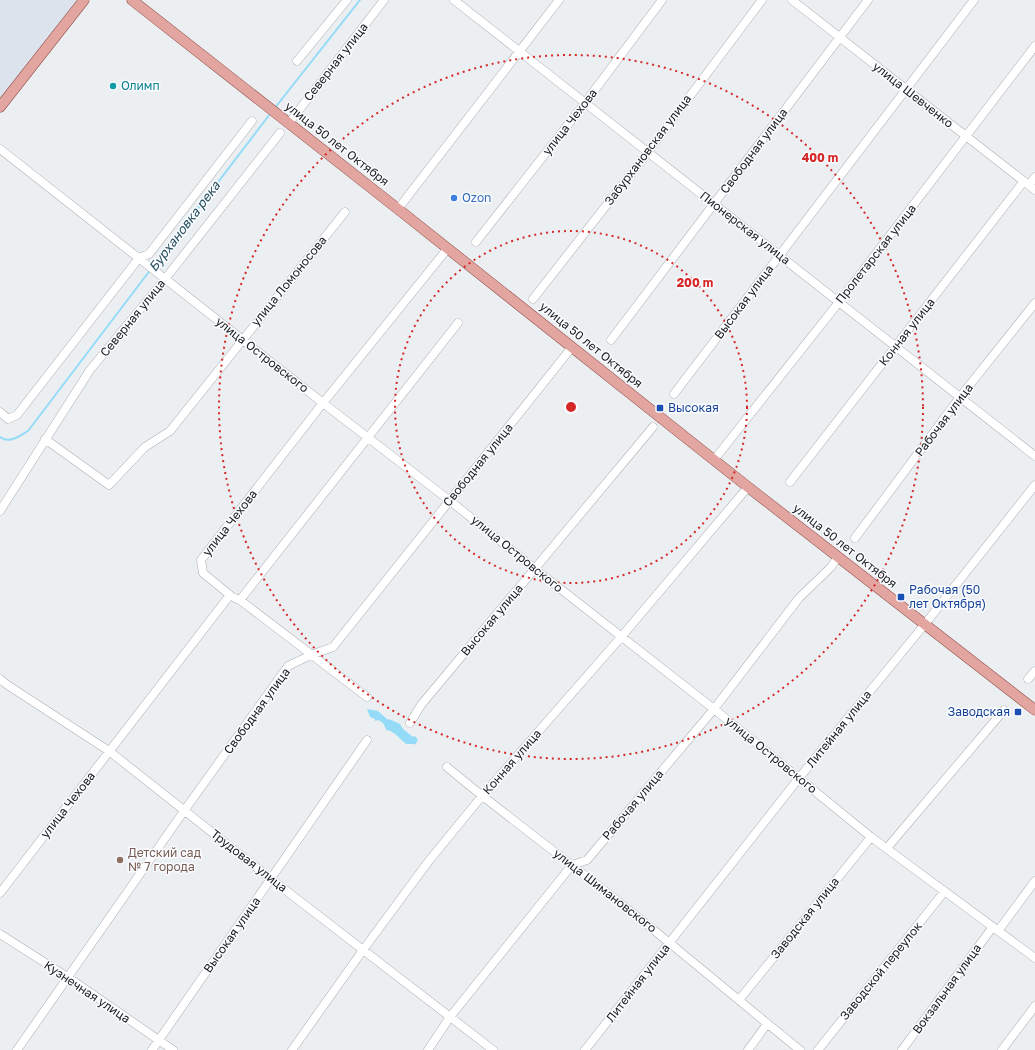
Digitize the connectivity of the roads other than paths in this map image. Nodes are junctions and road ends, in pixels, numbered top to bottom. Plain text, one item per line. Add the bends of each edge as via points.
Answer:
1 (84, 0) edge
2 (132, 0) edge
3 (347, 0) edge
4 (384, 0) edge
5 (454, 0) edge
6 (559, 0) edge
7 (662, 0) edge
8 (762, 0) edge
9 (792, 0) edge
10 (868, 0) edge
11 (974, 0) edge
12 (840, 37) junction
13 (1035, 46) edge
14 (520, 51) junction
15 (297, 61) dead end
16 (906, 90) junction
17 (585, 103) junction
18 (0, 107) edge
19 (252, 121) dead end
20 (289, 123) junction
21 (280, 133) dead end
22 (967, 137) junction
23 (0, 149) edge
24 (648, 152) junction
25 (1035, 177) edge
26 (1029, 185) edge
27 (714, 204) junction
28 (398, 208) junction
29 (345, 212) dead end
30 (476, 242) dead end
31 (448, 248) junction
32 (780, 255) junction
33 (142, 260) junction
34 (165, 279) junction
35 (533, 299) dead end
36 (839, 302) junction
37 (1035, 304) edge
38 (458, 323) dead end
39 (243, 339) junction
40 (611, 340) dead end
41 (572, 346) junction
42 (896, 346) junction
43 (674, 394) dead end
44 (960, 397) junction
45 (323, 403) junction
46 (0, 412) edge
47 (653, 427) dead end
48 (368, 437) junction
49 (45, 440) junction
50 (1035, 456) edge
51 (714, 460) junction
52 (790, 482) dead end
53 (1035, 485) edge
54 (748, 487) junction
55 (449, 500) junction
56 (0, 511) edge
57 (855, 538) dead end
58 (838, 557) junction
59 (535, 569) junction
60 (230, 595) junction
61 (240, 600) junction
62 (925, 624) junction
63 (622, 636) junction
64 (311, 655) junction
65 (1035, 671) edge
66 (1028, 679) dead end
67 (3, 682) edge
68 (0, 692) edge
69 (366, 697) dead end
70 (714, 709) junction
71 (1004, 710) dead end
72 (1035, 710) edge
73 (410, 723) dead end
74 (367, 740) dead end
75 (109, 751) junction
76 (447, 767) dead end
77 (799, 778) junction
78 (482, 796) junction
79 (184, 811) junction
80 (871, 837) junction
81 (886, 848) junction
82 (572, 865) junction
83 (271, 879) junction
84 (1035, 881) edge
85 (944, 892) junction
86 (0, 893) edge
87 (995, 929) junction
88 (0, 934) edge
89 (670, 942) junction
90 (363, 950) junction
91 (1035, 958) edge
92 (69, 978) junction
93 (739, 1000) junction
94 (1035, 1006) edge
95 (450, 1017) junction
96 (767, 1024) junction
97 (158, 1040) junction
98 (17, 1050) edge
99 (152, 1050) edge
100 (173, 1050) edge
101 (292, 1050) edge
102 (428, 1050) edge
103 (493, 1050) edge
104 (585, 1050) edge
105 (748, 1050) edge
106 (800, 1050) edge
107 (818, 1050) edge
108 (902, 1050) edge
109 (1002, 1050) edge

1 - 18 main road
2 - 20 main road, улица 50 лет Октября
3 - 15 street
4 - 20 street, Северная улица
5 - 14 street, Пионерская улица
6 - 14 street
7 - 17 street, улица Чехова
8 - 24 street, Забурхановская улица
9 - 12 street, улица Шевченко
10 - 12 street, Свободная улица
11 - 16 street, Высокая улица
12 - 16 street, улица Шевченко
12 - 27 street, Свободная улица
13 - 22 street, Пролетарская улица
14 - 17 street, Пионерская улица
14 - 28 street
16 - 22 street, улица Шевченко
16 - 32 street, Высокая улица
17 - 24 street, Пионерская улица
17 - 30 street, улица Чехова
19 - 33 street
20 - 28 main road, улица 50 лет Октября
21 - 34 street, Северная улица
22 - 26 street, улица Шевченко
22 - 36 street, Пролетарская улица
23 - 33 street, улица Островского
24 - 27 street, Пионерская улица
24 - 35 street, Забурхановская улица
25 - 26 street, Конная улица
26 - 42 street, Конная улица
27 - 32 street, Пионерская улица
27 - 40 street, Свободная улица
28 - 31 main road, улица 50 лет Октября
29 - 39 street, улица Ломоносова
31 - 41 main road, улица 50 лет Октября
31 - 45 street, улица Чехова
32 - 36 street, Пионерская улица
32 - 43 street, Высокая улица
33 - 34 street, улица Островского
33 - 46 street via 17,415 8,419
34 - 39 street, улица Островского
34 - 49 street, Северная улица via 90,370
36 - 42 street, Пионерская улица
36 - 51 street, Пролетарская улица
37 - 44 street, Рабочая улица
38 - 48 street
39 - 45 street, улица Островского
39 - 49 street, улица Ломоносова via 170,431 145,448 109,485
41 - 51 main road, улица 50 лет Октября
41 - 55 street, Свободная улица
42 - 44 street, Пионерская улица
42 - 52 street, Конная улица
44 - 50 street, Пионерская улица
44 - 57 street, Рабочая улица
45 - 48 street, улица Островского
45 - 60 street, улица Чехова via 201,560 203,573
47 - 59 street, Высокая улица
48 - 55 street, улица Островского
48 - 61 street
49 - 56 street, Северная улица
51 - 54 main road, улица 50 лет Октября
53 - 62 street, Литейная улица
54 - 58 main road, улица 50 лет Октября
54 - 63 street, Конная улица
55 - 59 street, улица Островского
55 - 64 street, Свободная улица via 333,647
58 - 62 main road, улица 50 лет Октября
58 - 70 street, Рабочая улица via 799,598
59 - 63 street, улица Островского
59 - 73 street, Высокая улица via 421,705
60 - 61 street
60 - 75 street, улица Чехова
61 - 64 street
62 - 72 main road, улица 50 лет Октября
62 - 77 street, Литейная улица
63 - 70 street, улица Островского
63 - 78 street, Конная улица
64 - 69 street
64 - 79 street, Свободная улица via 288,666
65 - 66 street
67 - 68 street
67 - 75 street, Трудовая улица
70 - 77 street, улица Островского
70 - 82 street, Рабочая улица via 587,860
71 - 81 street
74 - 83 street, Высокая улица
75 - 79 street, Трудовая улица
75 - 86 street, улица Чехова
76 - 78 street, улица Шимановского
77 - 80 street, улица Островского
77 - 89 street, Литейная улица
78 - 82 street, улица Шимановского
78 - 90 street, Конная улица via 428,862
79 - 83 street, Трудовая улица
79 - 92 street, Свободная улица
80 - 81 street, улица Островского
80 - 93 street, Заводская улица
81 - 85 street, улица Островского
82 - 89 street, улица Шимановского
82 - 95 street, Рабочая улица
83 - 90 street, Трудовая улица
83 - 97 street, Высокая улица
84 - 87 street, Вокзальная улица
85 - 87 street, улица Островского
85 - 107 street, Заводской переулок
87 - 91 street, улица Островского
87 - 108 street, Вокзальная улица
88 - 92 street, Кузнечная улица
89 - 93 street, улица Шимановского
89 - 104 street, Литейная улица
90 - 95 street, Трудовая улица
90 - 101 street, Конная улица
92 - 97 street, Кузнечная улица
92 - 98 street, Свободная улица
93 - 96 street, улица Шимановского
94 - 109 street
95 - 102 street, Рабочая улица
95 - 103 street, Трудовая улица
96 - 105 street
96 - 106 street, улица Шимановского
97 - 99 street, Высокая улица
97 - 100 street, Кузнечная улица

